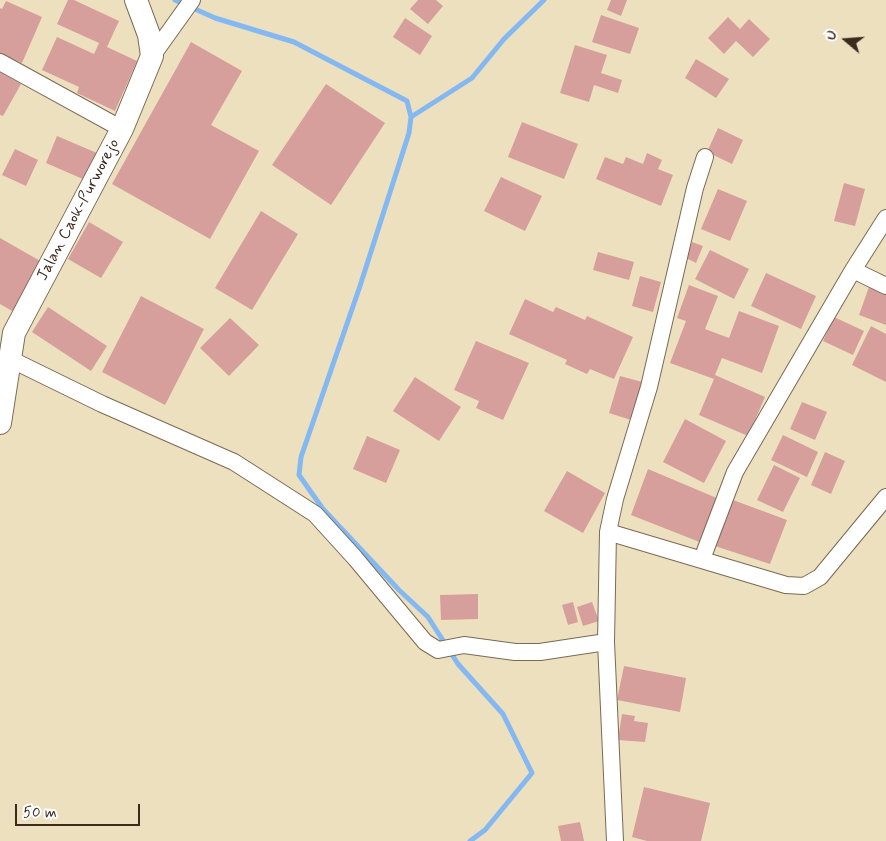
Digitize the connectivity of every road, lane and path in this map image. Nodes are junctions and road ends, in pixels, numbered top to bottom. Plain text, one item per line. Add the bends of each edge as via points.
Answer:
1 (136, 0) edge
2 (192, 0) edge
3 (152, 56) junction
4 (0, 62) edge
5 (122, 129) junction
6 (705, 157) dead end
7 (886, 218) edge
8 (853, 270) junction
9 (886, 286) edge
10 (4, 353) edge
11 (0, 422) edge
12 (886, 497) edge
13 (608, 532) junction
14 (702, 559) junction
15 (606, 642) junction
16 (615, 841) edge

1 - 3 street via 149,35
2 - 3 street
3 - 5 street, Jalan Caok-Purworejo
4 - 5 street
5 - 10 street, Jalan Caok-Purworejo
6 - 13 street via 649,387
7 - 8 street
8 - 9 street
8 - 14 street via 735,472
10 - 11 street, Jalan Caok-Purworejo
10 - 15 street via 102,404 234,462 315,514 425,642 438,650 464,645 540,652
12 - 14 street via 820,578 804,586 786,585
13 - 14 street
13 - 15 street
15 - 16 street

